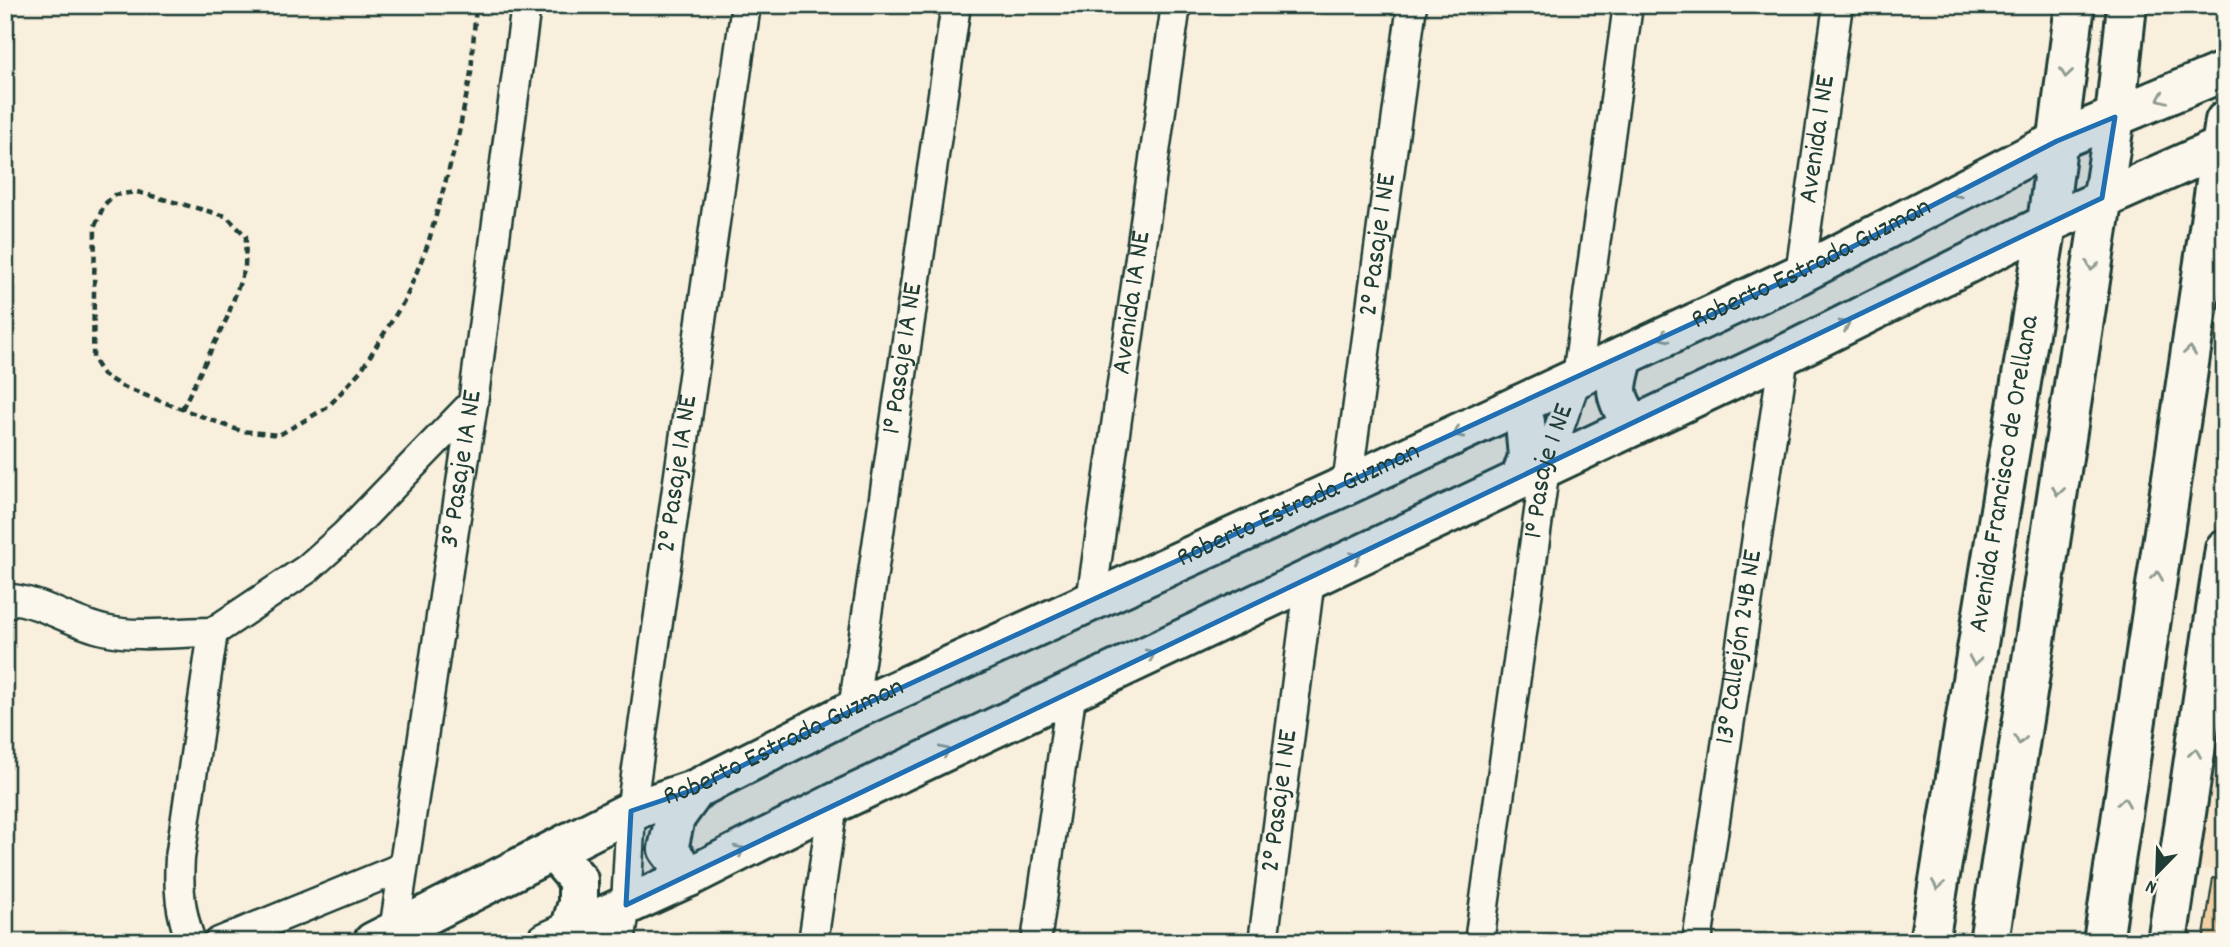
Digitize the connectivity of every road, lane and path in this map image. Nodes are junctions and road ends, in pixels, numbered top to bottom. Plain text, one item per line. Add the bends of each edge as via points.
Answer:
1 (477, 5) edge
2 (526, 5) edge
3 (746, 5) edge
4 (956, 5) edge
5 (1176, 5) edge
6 (1412, 5) edge
7 (1628, 5) edge
8 (1838, 5) edge
9 (2076, 5) edge
10 (2127, 5) edge
11 (2225, 71) edge
12 (2115, 117) junction
13 (2223, 137) edge
14 (2057, 141) junction
15 (2102, 198) junction
16 (2047, 224) junction
17 (1800, 274) junction
18 (1784, 355) junction
19 (1624, 356) junction
20 (1577, 377) junction
21 (473, 403) junction
22 (1519, 405) junction
23 (182, 409) junction
24 (1633, 426) junction
25 (1533, 474) junction
26 (1347, 485) junction
27 (2225, 549) edge
28 (1310, 579) junction
29 (1091, 601) junction
30 (5, 605) edge
31 (213, 632) junction
32 (1072, 691) junction
33 (853, 710) junction
34 (696, 789) junction
35 (833, 804) junction
36 (631, 811) junction
37 (554, 852) junction
38 (403, 867) junction
39 (689, 877) junction
40 (623, 923) edge
41 (384, 936) edge
42 (558, 936) edge
43 (191, 942) edge
44 (219, 942) edge
45 (814, 942) edge
46 (1036, 942) edge
47 (1263, 942) edge
48 (1479, 942) edge
49 (1697, 942) edge
50 (1929, 942) edge
51 (1989, 942) edge
52 (2103, 942) edge
53 (2167, 942) edge

1 - 23 path via 471,74 428,244 407,299 362,369 328,407 279,435 241,431
2 - 21 street, 3° Pasaje 1A NE
3 - 36 street, 2° Pasaje 1A NE
4 - 33 street, 1° Pasaje 1A NE
5 - 29 street, Avenida 1A NE
6 - 26 street, 2° Pasaje 1 NE
7 - 20 street, 1° Pasaje 1 NE
8 - 17 street, Avenida 1 NE
9 -> 14 main road, Avenida Francisco de Orellana
10 - 12 main road, Avenida Francisco de Orellana
11 -> 12 main road, Roberto Estrada Guzman
12 - 14 main road, Roberto Estrada Guzman
12 - 15 main road, Avenida Francisco de Orellana
13 - 15 main road
52 -> 13 main road
14 - 16 main road, Avenida Francisco de Orellana
14 -> 17 main road, Roberto Estrada Guzman
15 - 16 main road
15 -> 51 main road, Avenida Francisco de Orellana
18 -> 16 main road
16 -> 50 main road, Avenida Francisco de Orellana
17 -> 19 main road, Roberto Estrada Guzman
18 - 24 main road
18 - 49 street, 13° Callejón 24B NE
19 - 20 main road, Roberto Estrada Guzman
19 - 24 main road via 1615,389
20 - 22 main road, Roberto Estrada Guzman
20 - 25 street, 1° Pasaje 1 NE
21 - 31 street via 307,569
21 - 38 street, 3° Pasaje 1A NE
22 - 25 main road
22 -> 26 main road, Roberto Estrada Guzman
23 - 23 path via 123,387 103,374 93,359 95,226 114,195 137,192 226,216 246,236 246,268
24 - 25 main road
28 -> 25 main road
25 - 48 street, 1° Pasaje 1 NE
26 - 29 main road, Roberto Estrada Guzman
53 -> 27 main road
32 -> 28 main road
28 - 47 street, 2° Pasaje 1 NE
29 - 33 main road, Roberto Estrada Guzman
30 - 31 street via 12,599 28,601 104,630
31 - 43 street via 180,858 178,891
35 -> 32 main road
32 - 46 street
33 - 34 main road, Roberto Estrada Guzman
34 - 36 main road, Roberto Estrada Guzman
34 - 39 main road via 675,818 668,849
39 -> 35 main road
35 - 45 street
36 - 37 main road, Roberto Estrada Guzman
36 - 40 street, 2° Pasaje 1A NE
37 - 41 main road, Roberto Estrada Guzman
37 - 42 main road via 578,880 578,903
38 - 41 street, 3° Pasaje 1A NE
38 - 44 street
39 - 40 main road
40 - 42 main road

